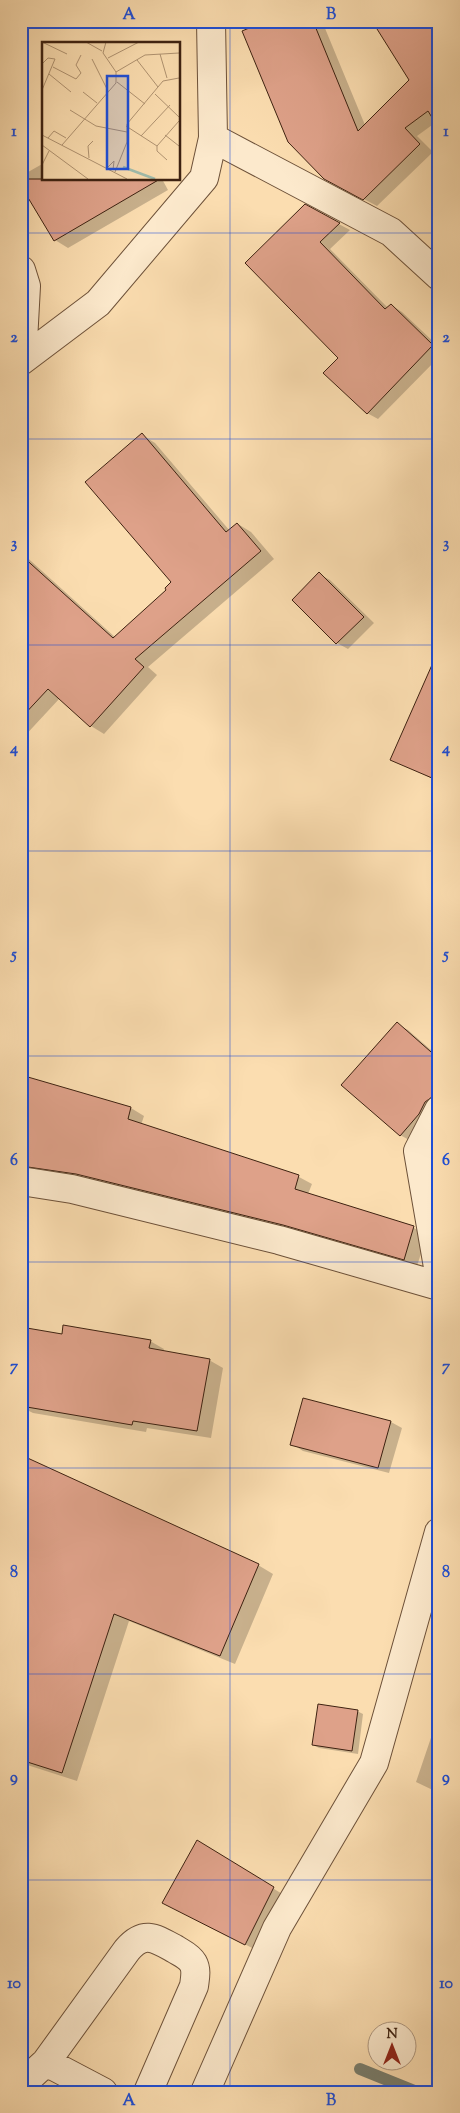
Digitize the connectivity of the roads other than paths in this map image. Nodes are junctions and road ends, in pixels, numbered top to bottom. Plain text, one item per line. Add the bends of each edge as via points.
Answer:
1 (211, 21) edge
2 (213, 138) junction
3 (21, 270) edge
4 (439, 276) edge
5 (22, 360) edge
6 (439, 1110) edge
7 (428, 1158) edge
8 (21, 1181) edge
9 (439, 1274) edge
10 (439, 1286) edge
11 (439, 1532) edge
12 (46, 2062) junction
13 (21, 2085) edge
14 (103, 2092) edge
15 (148, 2092) edge
16 (205, 2092) edge

1 - 2 street
2 - 4 street via 392,232
2 - 5 street via 204,178 98,303
3 - 5 street via 26,286
6 - 7 street
7 - 9 street
8 - 10 street via 72,1188 279,1240
11 - 16 street via 374,1763 277,1928
12 - 13 street
12 - 14 street
12 - 15 street via 136,1940 156,1938 188,1956 195,1974 194,1986

